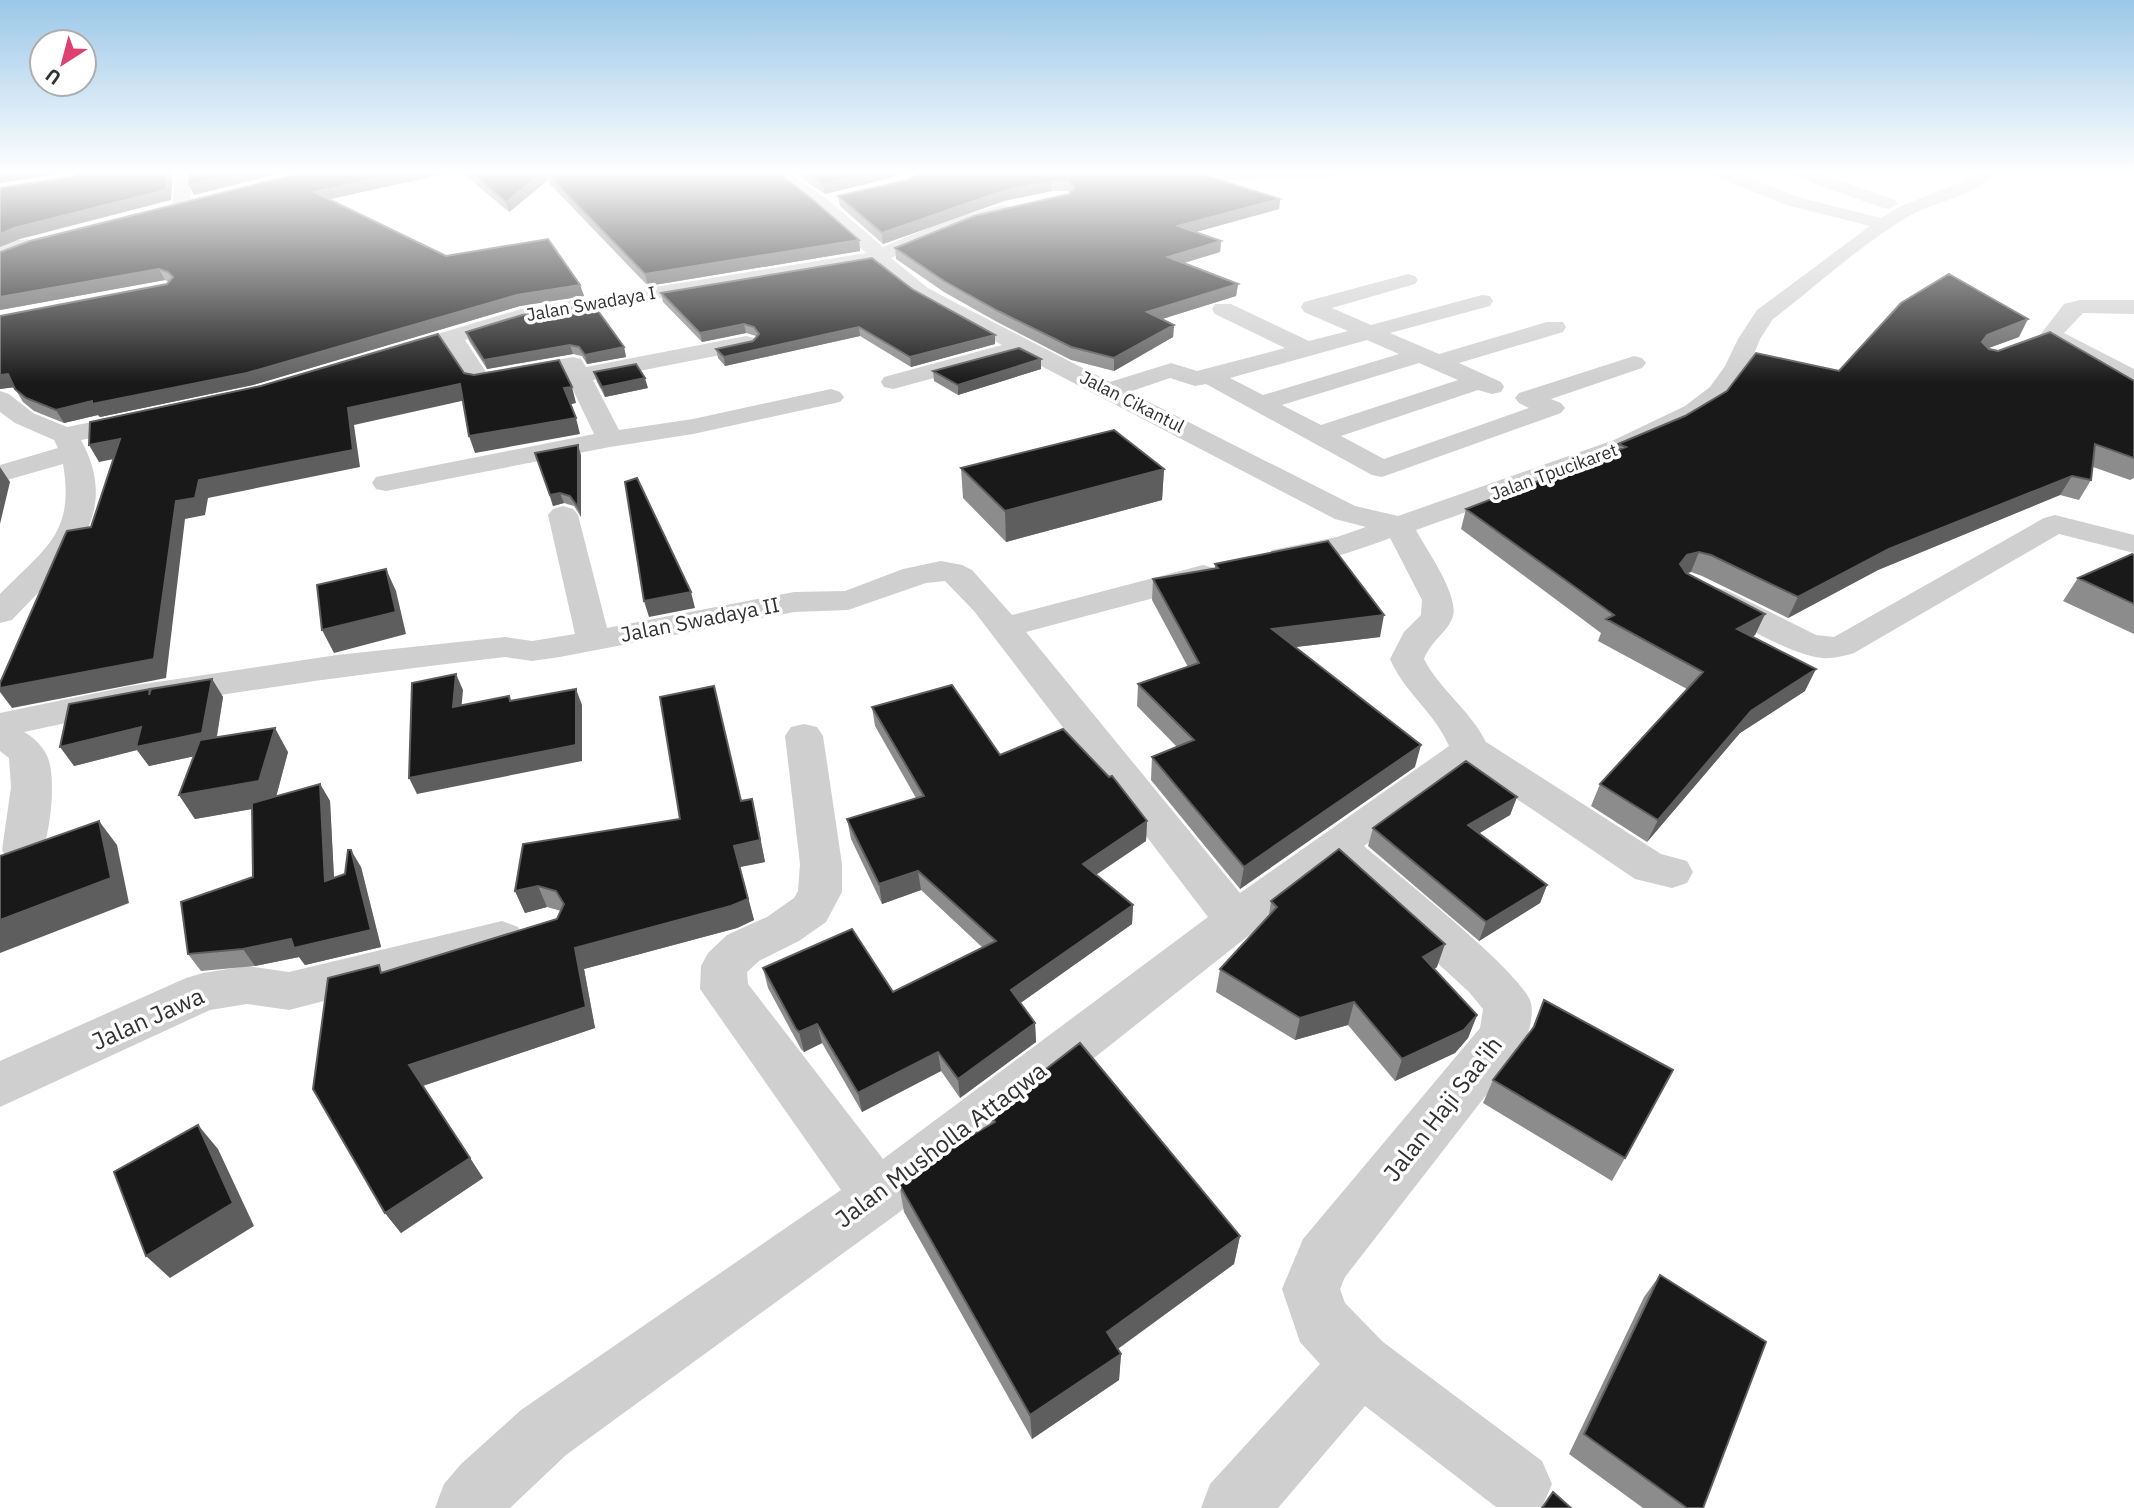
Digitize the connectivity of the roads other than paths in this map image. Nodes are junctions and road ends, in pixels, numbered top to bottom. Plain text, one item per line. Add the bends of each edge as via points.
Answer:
1 (866, 242) edge
2 (906, 242) edge
3 (1860, 242) edge
4 (878, 257) junction
5 (1408, 280) dead end
6 (1482, 301) dead end
7 (2134, 307) edge
8 (1223, 309) dead end
9 (1555, 327) dead end
10 (1369, 333) junction
11 (2051, 335) junction
12 (451, 337) junction
13 (746, 343) edge
14 (2025, 345) edge
15 (1022, 347) junction
16 (1306, 349) junction
17 (375, 359) edge
18 (1429, 359) junction
19 (465, 360) junction
20 (1634, 363) dead end
21 (400, 373) edge
22 (580, 375) junction
23 (1209, 376) junction
24 (2134, 379) edge
25 (1480, 381) junction
26 (893, 382) dead end
27 (1110, 390) junction
28 (1507, 393) dead end
29 (831, 397) dead end
30 (0, 398) edge
31 (1259, 404) junction
32 (157, 417) edge
33 (1318, 435) junction
34 (610, 439) junction
35 (69, 444) junction
36 (0, 474) edge
37 (386, 483) dead end
38 (563, 514) dead end
39 (1398, 525) junction
40 (2134, 544) edge
41 (1690, 585) edge
42 (0, 613) edge
43 (1004, 627) junction
44 (593, 639) junction
45 (0, 725) edge
46 (0, 736) edge
47 (804, 736) dead end
48 (1470, 750) junction
49 (1337, 846) junction
50 (23, 850) edge
51 (1672, 872) dead end
52 (1236, 920) junction
53 (548, 927) edge
54 (0, 1085) edge
55 (878, 1196) junction
56 (1362, 1364) junction
57 (1518, 1484) dead end
58 (468, 1508) edge
59 (1234, 1508) edge

1 - 4 street, Jalan Cikantul
2 - 4 street, Jalan Swadaya I
3 - 39 street, Jalan Tpucikaret via 1765,314 1719,392 1694,411 1624,446
4 - 12 street, Jalan Swadaya I via 573,306
4 - 15 street, Jalan Cikantul via 920,292
5 - 10 street via 1312,307
6 - 10 street
7 - 11 street via 2080,306 2072,309
8 - 16 street
9 - 18 street
10 - 16 street
10 - 18 street
11 - 14 street
11 - 24 street
12 - 17 street, Jalan Swadaya I
12 - 19 street
13 - 22 street
15 - 26 street
15 - 27 street, Jalan Cikantul
16 - 23 street
18 - 25 street
18 - 31 street
19 - 21 street
19 - 22 street via 479,381 573,363
20 - 33 street via 1528,398 1552,408 1382,469
22 - 34 street
23 - 27 street via 1195,379 1171,370
23 - 31 street
25 - 28 street
25 - 33 street
27 - 39 street, Jalan Cikantul via 1345,513
29 - 34 street via 697,427
30 - 35 street
31 - 33 street
32 - 35 street
34 - 37 street
35 - 36 street
35 - 42 street via 82,492 78,521 68,541
38 - 44 street
39 - 43 street, Jalan Tpucikaret via 1344,545
39 - 48 street via 1438,600 1437,617 1416,639 1407,659 1415,676 1460,728
40 - 41 street via 2055,524 1842,646 1824,648
43 - 44 street, Jalan Swadaya II via 970,584 952,572 929,572 850,600 794,602
43 - 52 street, Jalan Swadaya II
44 - 45 street, Jalan Swadaya II via 532,651 505,647 337,666 130,697
46 - 50 street via 27,755 31,771
47 - 55 street via 821,864 820,892 810,910 743,948 724,966 724,989
48 - 49 street, Jalan Musholla Attaqwa
48 - 51 street via 1650,868
49 - 52 street, Jalan Musholla Attaqwa
49 - 56 street, Jalan Haji Saa'ih via 1486,979 1507,1004 1504,1035 1323,1259 1311,1289 1321,1321
52 - 55 street, Jalan Musholla Attaqwa
53 - 54 street, Jalan Jawa via 289,991 247,985 203,992
55 - 58 street, Jalan Musholla Attaqwa via 538,1436
56 - 57 street, Jalan Haji Saa'ih
56 - 59 street

